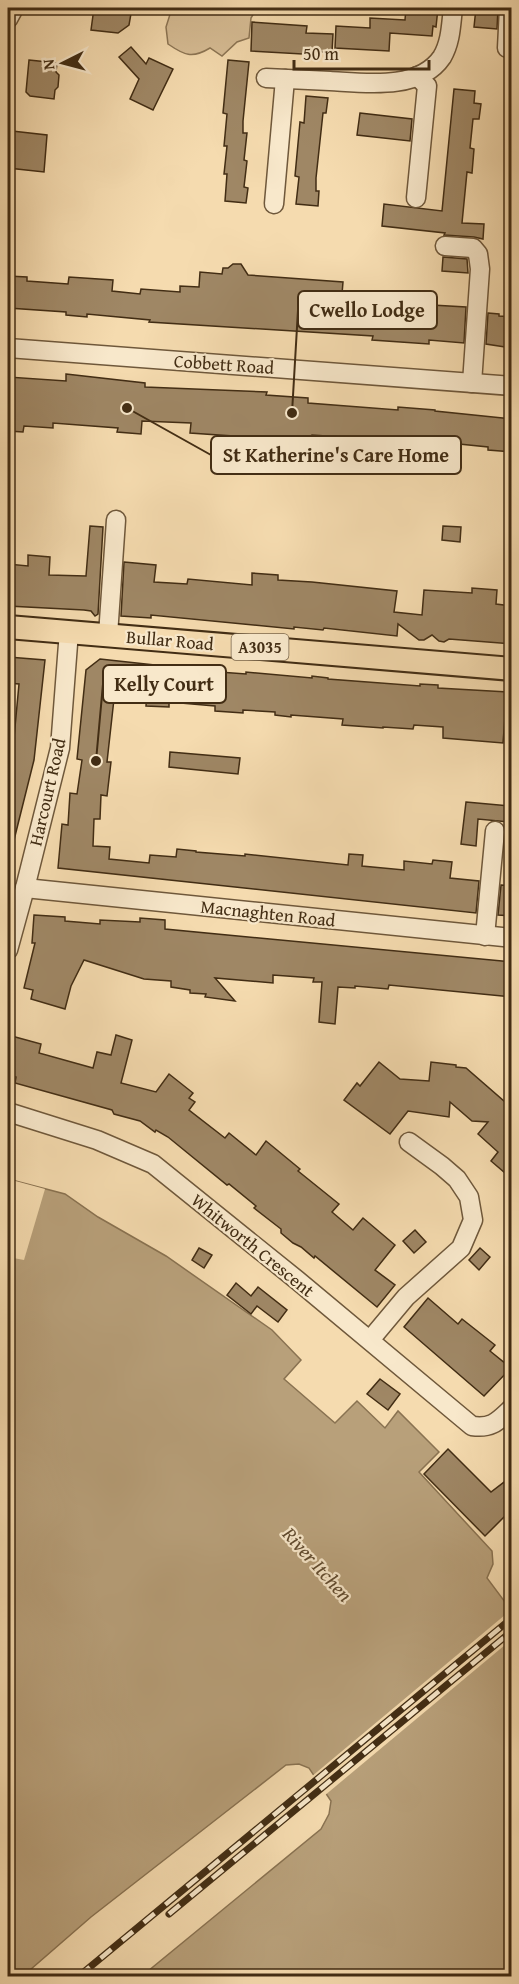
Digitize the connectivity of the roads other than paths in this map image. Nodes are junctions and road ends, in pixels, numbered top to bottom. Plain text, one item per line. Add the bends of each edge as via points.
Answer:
1 (14, 8) edge
2 (453, 8) edge
3 (509, 8) edge
4 (8, 19) edge
5 (507, 48) dead end
6 (417, 76) junction
7 (266, 78) dead end
8 (285, 79) junction
9 (416, 198) dead end
10 (274, 204) dead end
11 (445, 246) dead end
12 (8, 348) edge
13 (472, 383) junction
14 (512, 386) edge
15 (116, 520) dead end
16 (8, 627) edge
17 (69, 631) junction
18 (108, 634) junction
19 (512, 669) edge
20 (495, 831) dead end
21 (25, 888) junction
22 (485, 936) junction
23 (512, 938) edge
24 (8, 950) edge
25 (8, 1112) edge
26 (409, 1142) dead end
27 (370, 1340) junction
28 (512, 1408) edge

1 - 4 street
2 - 6 street via 444,54 433,67
3 - 5 street
6 - 8 street via 372,83
6 - 9 street via 427,86
7 - 8 street
8 - 10 street
11 - 13 street via 473,248 478,255
12 - 13 street, Cobbett Road
13 - 14 street, Cobbett Road
15 - 18 street
16 - 17 main road, Bullar Road / A3035
17 - 18 main road, Bullar Road / A3035
17 - 21 street, Harcourt Road via 60,748
18 - 19 main road, Bullar Road / A3035
20 - 22 street
21 - 22 street, Macnaghten Road
21 - 24 street, Harcourt Road
22 - 23 street, Macnaghten Road
25 - 27 street, Whitworth Crescent via 97,1140 153,1164
26 - 27 street via 448,1160 470,1197 473,1220 461,1248 406,1298
27 - 28 street, Whitworth Crescent via 472,1426 484,1428

